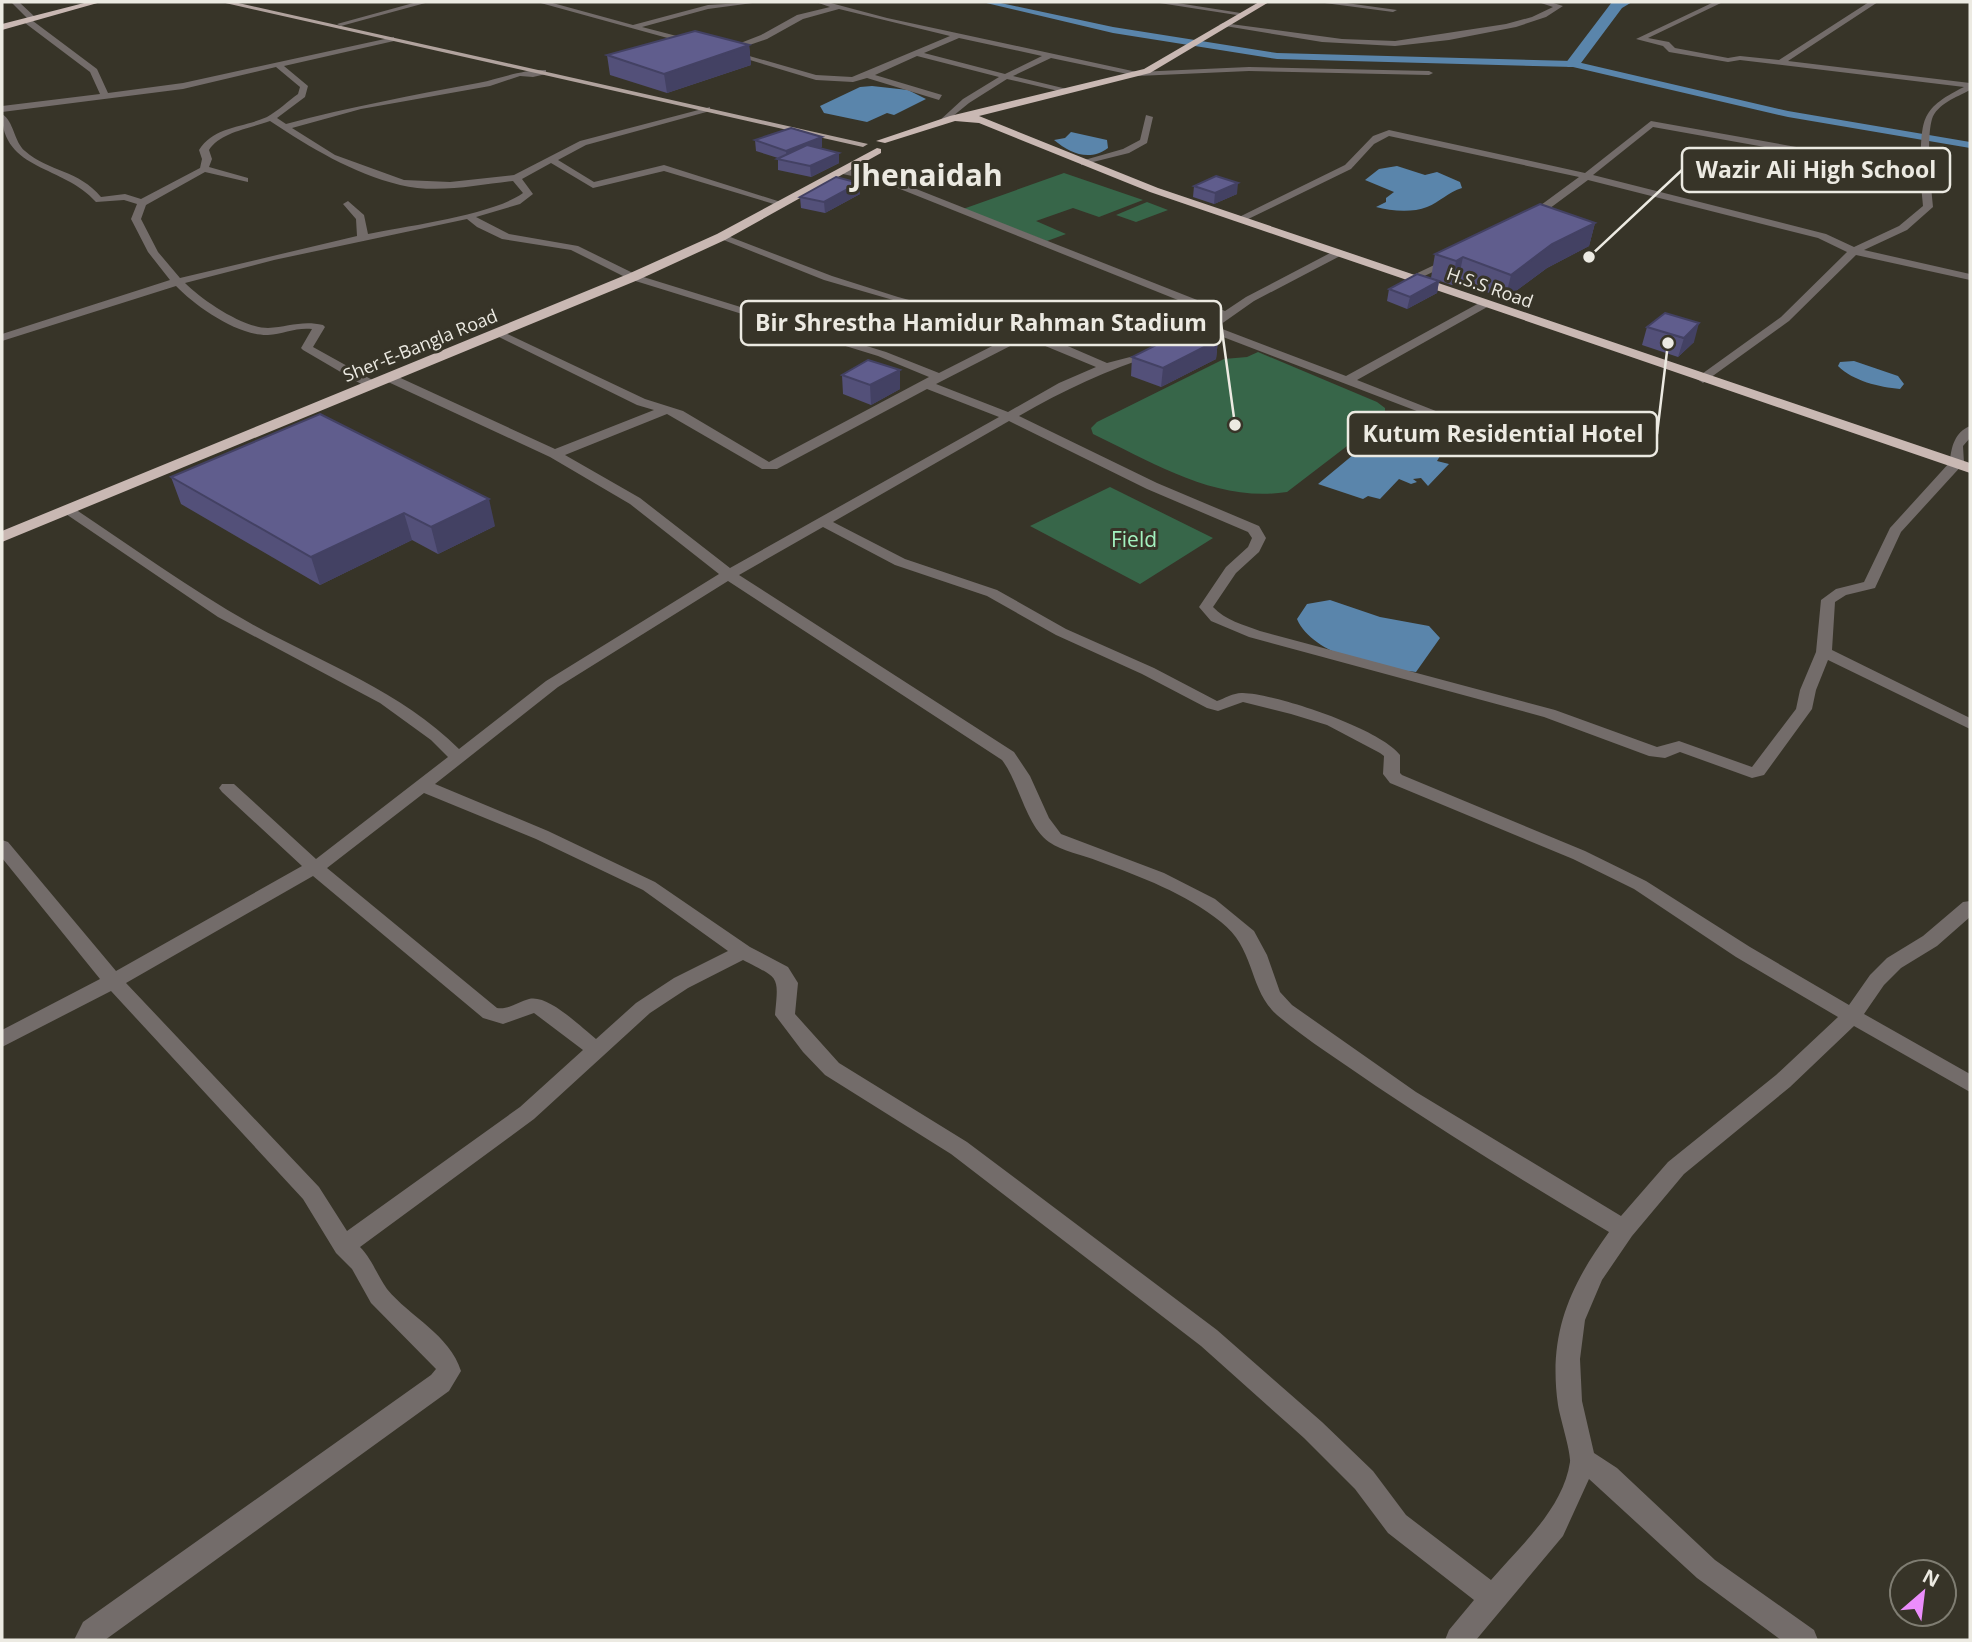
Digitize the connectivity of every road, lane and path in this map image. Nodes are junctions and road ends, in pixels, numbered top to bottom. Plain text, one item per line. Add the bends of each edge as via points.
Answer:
1 (15, 2) edge
2 (97, 2) edge
3 (111, 2) edge
4 (225, 2) edge
5 (242, 2) edge
6 (425, 2) edge
7 (541, 2) edge
8 (756, 2) edge
9 (820, 2) edge
10 (863, 2) edge
11 (1157, 2) edge
12 (1265, 2) edge
13 (1321, 2) edge
14 (1542, 2) edge
15 (1719, 2) edge
16 (1874, 2) edge
17 (840, 7) junction
18 (1397, 10) dead end
19 (1243, 14) junction
20 (30, 20) junction
21 (341, 24) junction
22 (1222, 26) junction
23 (2, 27) edge
24 (633, 27) junction
25 (961, 34) junction
26 (391, 38) junction
27 (705, 46) edge
28 (917, 54) junction
29 (1053, 54) junction
30 (1780, 63) junction
31 (279, 66) junction
32 (543, 72) junction
33 (1429, 73) dead end
34 (1137, 74) junction
35 (867, 75) junction
36 (1007, 75) junction
37 (1970, 86) edge
38 (1064, 91) junction
39 (106, 97) junction
40 (939, 97) dead end
41 (707, 109) junction
42 (2, 112) edge
43 (966, 117) junction
44 (1149, 117) dead end
45 (271, 118) junction
46 (942, 122) junction
47 (285, 127) junction
48 (864, 145) junction
49 (883, 146) junction
50 (551, 159) junction
51 (1084, 163) junction
52 (205, 169) junction
53 (842, 170) junction
54 (1925, 173) junction
55 (1586, 177) junction
56 (516, 178) junction
57 (245, 180) dead end
58 (142, 203) junction
59 (348, 204) dead end
60 (781, 205) junction
61 (470, 216) junction
62 (1238, 219) junction
63 (1520, 223) edge
64 (721, 237) junction
65 (362, 239) junction
66 (1854, 251) junction
67 (1338, 253) junction
68 (1464, 256) edge
69 (633, 277) junction
70 (1970, 277) edge
71 (1412, 278) junction
72 (179, 281) junction
73 (1485, 304) junction
74 (1225, 315) junction
75 (1209, 328) junction
76 (499, 333) junction
77 (1024, 335) junction
78 (2, 338) edge
79 (1107, 367) junction
80 (1703, 379) junction
81 (1348, 380) junction
82 (932, 381) junction
83 (381, 382) junction
84 (666, 410) junction
85 (1009, 418) junction
86 (1474, 428) dead end
87 (1970, 430) edge
88 (555, 454) junction
89 (1964, 466) edge
90 (67, 510) junction
91 (823, 522) junction
92 (2, 537) edge
93 (729, 575) junction
94 (1824, 652) junction
95 (1970, 724) edge
96 (458, 758) junction
97 (423, 786) junction
98 (228, 789) dead end
99 (2, 846) edge
100 (314, 867) junction
101 (1970, 907) edge
102 (743, 952) junction
103 (113, 981) junction
104 (1852, 1016) junction
105 (2, 1040) edge
106 (598, 1051) junction
107 (1970, 1084) edge
108 (1624, 1229) junction
109 (344, 1246) junction
110 (1583, 1460) junction
111 (1493, 1598) junction
112 (88, 1640) edge
113 (1459, 1640) edge
114 (1804, 1640) edge

1 - 20 street
2 - 20 highway
3 - 20 highway
4 - 26 main road
5 - 21 main road
6 - 21 street
7 - 24 street
8 - 24 street via 708,8
9 - 17 street
10 - 17 street
11 - 19 street
12 - 19 highway
13 - 18 street
14 - 22 street via 1559,6 1502,27 1444,39 1392,43
15 - 30 street via 1640,39 1728,60 1737,57
16 - 30 street
17 - 25 street
17 - 35 street via 800,17 764,37 720,50 834,79
19 - 22 highway
20 - 23 highway
20 - 39 street via 94,71
21 - 48 main road
22 - 34 highway
24 - 27 street
25 - 28 street
25 - 29 street
26 - 31 street
26 - 32 main road
28 - 35 street
28 - 36 street
29 - 34 street
29 - 36 street
30 - 37 street
31 - 39 street
31 - 45 street via 304,86 302,95
32 - 41 main road
32 - 47 street via 519,73
33 - 34 street via 1249,69
34 - 38 highway
35 - 40 street
36 - 38 street
36 - 46 street
37 - 54 street via 1942,101 1928,118
38 - 43 highway
39 - 42 street
41 - 48 main road
41 - 50 street via 583,143
42 - 58 street via 10,137 22,153 85,184 99,200 125,197
43 - 46 highway, H.S.S Road
43 - 51 highway, H.S.S Road
44 - 51 street via 1144,141
45 - 47 street
45 - 52 street via 209,142 204,150
46 - 49 highway, H.S.S Road
47 - 56 street via 332,157 402,183 450,185
48 - 49 highway
48 - 53 highway, Sher-E-Bangla Road
49 - 53 highway, Sher-E-Bangla Road
50 - 56 street
50 - 60 street via 593,185 664,168
51 - 62 highway, H.S.S Road
52 - 57 street
52 - 58 street
53 - 60 highway, Sher-E-Bangla Road
53 - 74 street via 888,181
54 - 55 street via 1651,124
54 - 66 street via 1929,203 1925,210 1903,228
55 - 62 street via 1384,134 1366,145 1348,167
55 - 63 street
55 - 66 street via 1822,236
56 - 61 street via 528,194
58 - 72 street via 136,219 147,244
59 - 65 street via 361,216
60 - 64 highway, Sher-E-Bangla Road
61 - 65 street
61 - 69 street via 501,235 573,248
62 - 67 highway, H.S.S Road
64 - 69 highway, Sher-E-Bangla Road
64 - 77 street via 838,281
65 - 72 street
66 - 70 street
66 - 80 street via 1785,319
67 - 71 highway, H.S.S Road
67 - 74 street
68 - 71 street
69 - 76 highway, Sher-E-Bangla Road
69 - 82 street via 882,354
71 - 73 highway, H.S.S Road
72 - 78 street
72 - 83 street via 194,298 253,329 275,330 299,323 319,327 307,348
73 - 80 highway, H.S.S Road
73 - 81 street
74 - 75 street
75 - 79 street
75 - 81 street
76 - 83 highway, Sher-E-Bangla Road
76 - 84 street
77 - 79 street
77 - 82 street
79 - 85 street
80 - 89 highway, H.S.S Road
81 - 86 street
82 - 84 street via 772,466
82 - 85 street
83 - 88 street
83 - 90 highway, Sher-E-Bangla Road
84 - 88 street
85 - 91 street
85 - 94 street via 1254,529 1259,538 1254,549 1231,570 1206,607 1210,615 1363,666 1538,710 1655,752 1679,746 1739,769 1758,771 1804,709
87 - 89 street via 1957,446
88 - 93 street via 635,501
89 - 94 street via 1895,531 1870,584 1828,600
90 - 92 highway, Sher-E-Bangla Road
90 - 96 street via 244,626 392,702 442,738
91 - 93 street
91 - 104 street via 900,562 992,593 1061,632 1213,705 1242,696 1333,721 1386,749 1392,755 1391,774 1396,779 1640,885
93 - 96 street via 552,684
93 - 108 street via 1009,756 1026,783 1043,827 1055,838 1164,880 1227,917 1248,937 1266,972 1268,990 1282,1008 1487,1146
94 - 95 street
96 - 97 street
97 - 100 street
97 - 102 street via 630,876
98 - 100 street
99 - 103 street
100 - 103 street
100 - 106 street via 490,1013 509,1017 538,1005
101 - 104 street via 1930,941 1894,963
102 - 106 street via 643,1008
102 - 111 street via 786,977 785,1015 832,1069 959,1148 1209,1338 1364,1480 1397,1524
103 - 105 street
103 - 109 street via 311,1193
104 - 107 street
104 - 108 street via 1783,1081 1676,1168
106 - 109 street via 527,1112
108 - 110 street via 1590,1278 1569,1334 1572,1417
109 - 112 street via 360,1262 379,1296 446,1361 449,1371 440,1383 93,1632
110 - 111 street via 1554,1527
110 - 114 street via 1608,1477 1706,1569
111 - 113 street

